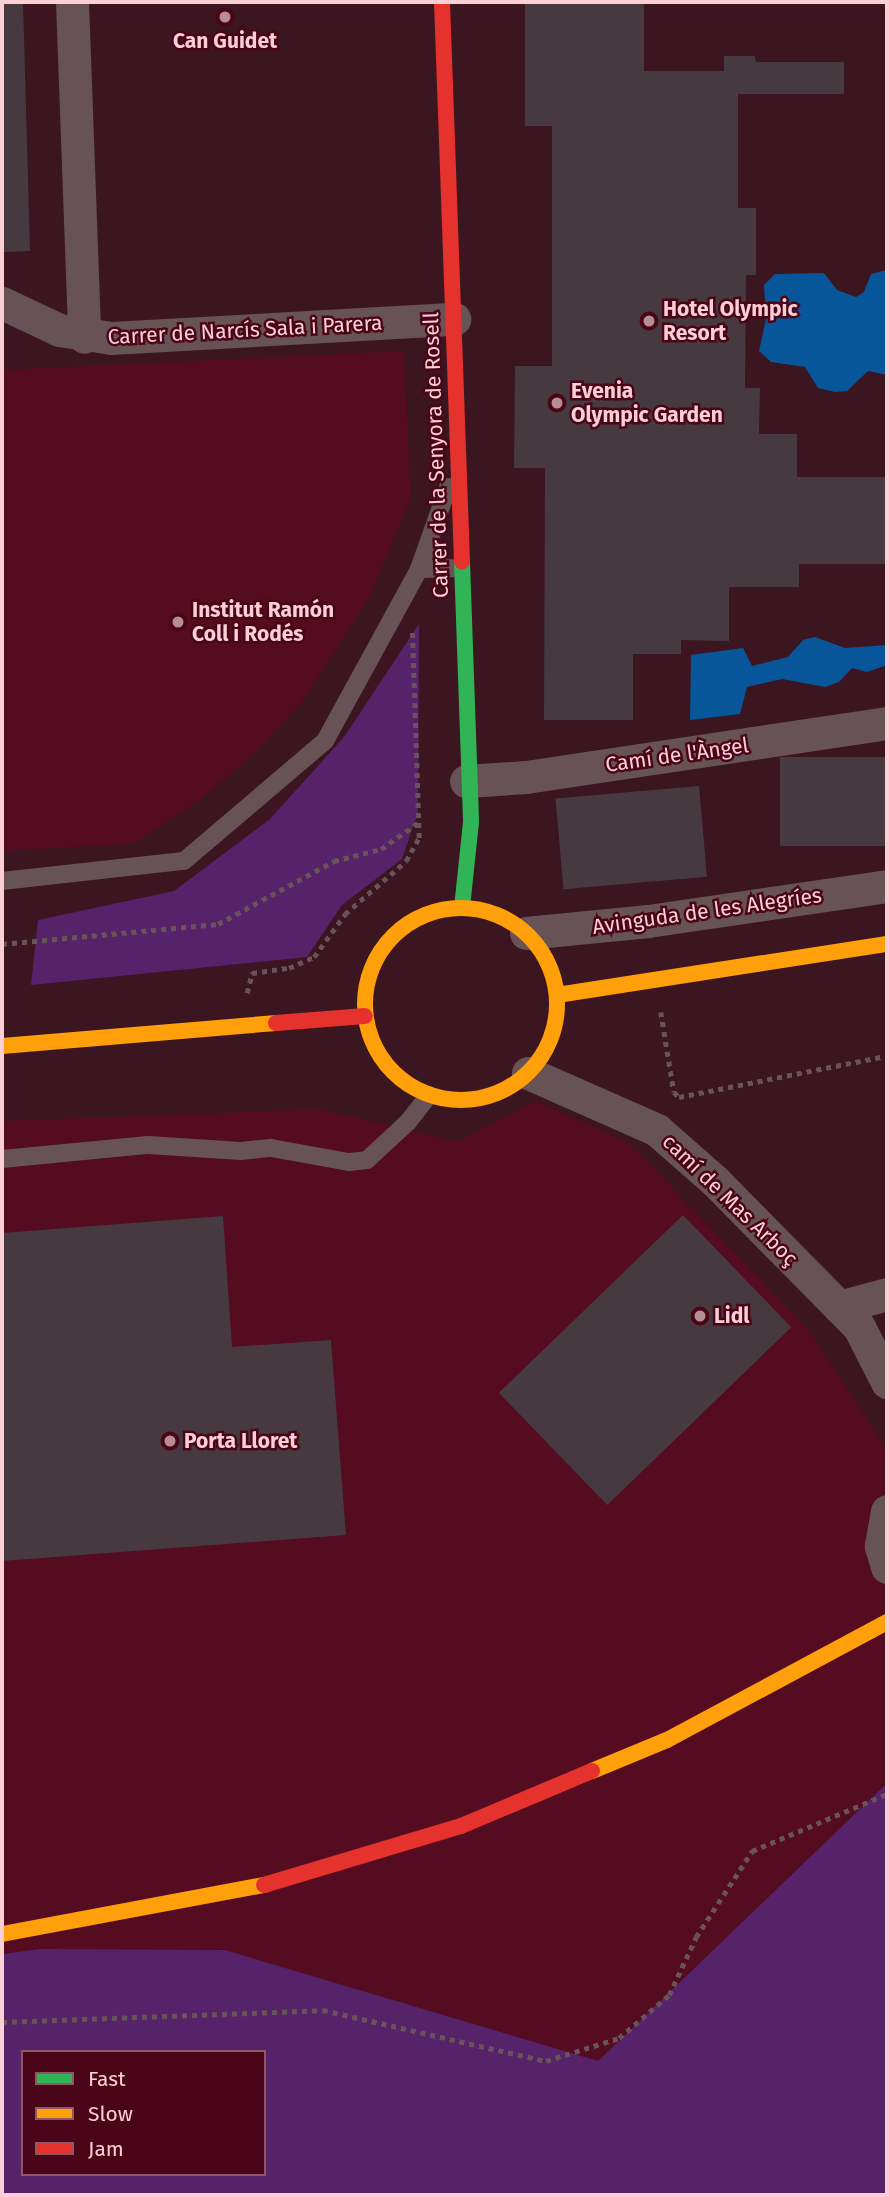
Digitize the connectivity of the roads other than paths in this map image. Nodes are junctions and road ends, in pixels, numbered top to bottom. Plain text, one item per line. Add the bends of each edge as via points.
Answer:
1 (72, 2) edge
2 (442, 2) edge
3 (2, 303) edge
4 (454, 319) junction
5 (84, 337) junction
6 (458, 452) junction
7 (419, 569) junction
8 (461, 569) junction
9 (887, 723) edge
10 (466, 781) junction
11 (2, 881) edge
12 (887, 886) edge
13 (462, 908) junction
14 (526, 933) junction
15 (887, 944) edge
16 (557, 995) junction
17 (365, 1016) junction
18 (2, 1046) edge
19 (528, 1073) junction
20 (429, 1095) junction
21 (2, 1159) edge
22 (887, 1294) edge
23 (839, 1307) junction
24 (887, 1382) edge
25 (887, 1511) edge
26 (887, 1567) edge
27 (887, 1622) edge
28 (2, 1934) edge

1 - 5 street
2 - 4 street, Carrer de la Senyora de Rosell
3 - 5 street, Carrer de Narcís Sala i Parera
4 - 5 street, Carrer de Narcís Sala i Parera
4 - 6 street, Carrer de la Senyora de Rosell
6 - 7 lane
6 - 8 street, Carrer de la Senyora de Rosell
7 - 8 lane
7 - 11 lane via 325,741 184,860
8 - 10 street, Carrer de la Senyora de Rosell
9 - 10 street, Camí de l'Àngel via 526,777
10 - 13 street, Carrer de la Senyora de Rosell via 471,822
12 - 14 street, Avinguda de les Alegríes via 649,921
13 - 14 street via 488,911
13 - 17 street via 422,916 389,940 369,975
14 - 16 street via 544,954
15 - 16 street
16 - 19 street via 555,1023 546,1050
17 - 18 street
17 - 20 street via 374,1045 391,1070
19 - 20 street via 504,1091 474,1100
19 - 23 street, camí de Mas Arboç via 657,1130 716,1181
20 - 21 lane via 367,1160 349,1162 271,1148 241,1151 148,1145
22 - 23 street
23 - 24 street, camí de Mas Arboç via 859,1327
25 - 26 street via 881,1546
27 - 28 street via 667,1740 461,1826 213,1898

